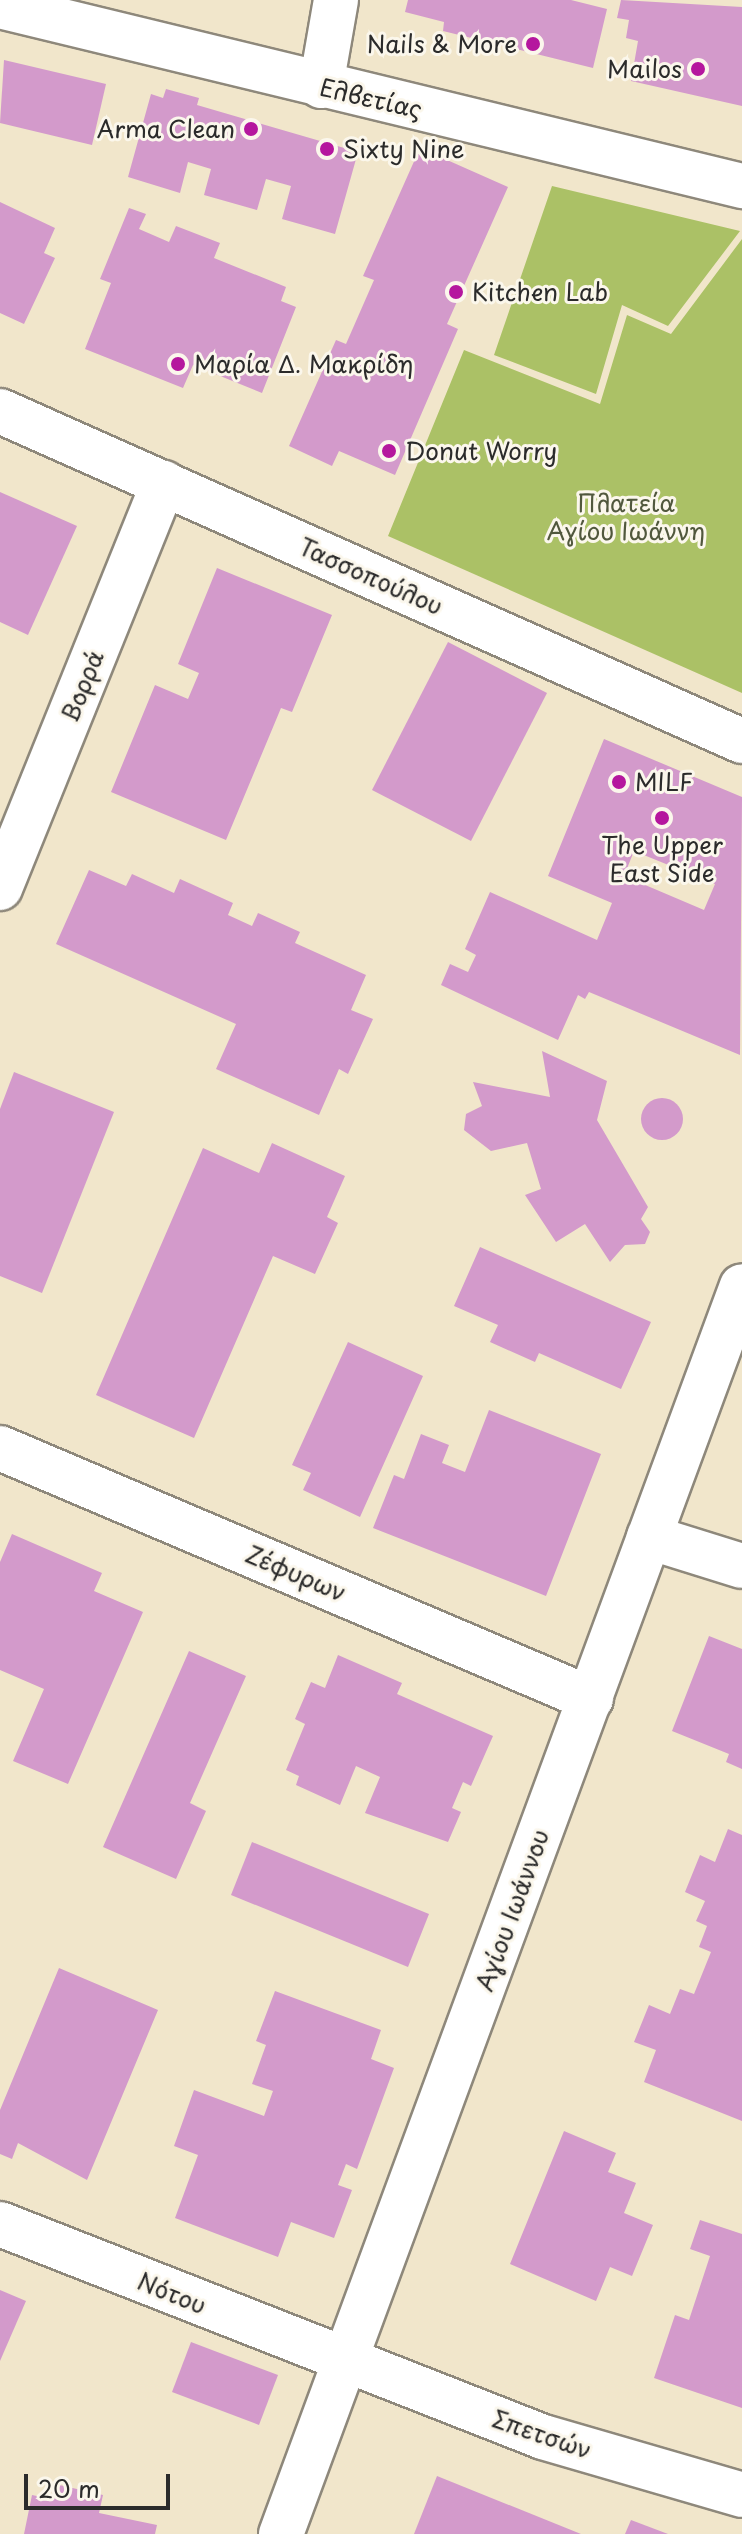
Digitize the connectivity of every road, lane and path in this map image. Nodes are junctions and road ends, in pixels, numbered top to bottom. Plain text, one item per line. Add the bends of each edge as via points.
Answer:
1 (336, 0) edge
2 (0, 6) edge
3 (321, 86) junction
4 (742, 186) edge
5 (0, 411) edge
6 (164, 483) junction
7 (742, 741) edge
8 (0, 888) edge
9 (742, 1286) edge
10 (0, 1448) edge
11 (649, 1537) junction
12 (742, 1566) edge
13 (591, 1699) junction
14 (0, 2224) edge
15 (345, 2362) junction
16 (742, 2495) edge
17 (281, 2534) edge

1 - 3 street
2 - 3 street, Ελβετίας
3 - 4 street, Ελβετίας
5 - 6 street, Τασσοπούλου
6 - 7 street, Τασσοπούλου
6 - 8 street, Βορρά
9 - 11 street, Αγίου Ιωάννου
10 - 13 street, Ζέφυρων
11 - 12 street
11 - 13 street, Αγίου Ιωάννου
13 - 15 street, Αγίου Ιωάννου
14 - 15 street, Νότου
15 - 16 street, Σπετσών via 543,2437
15 - 17 street, Αγίου Ιωάννου

